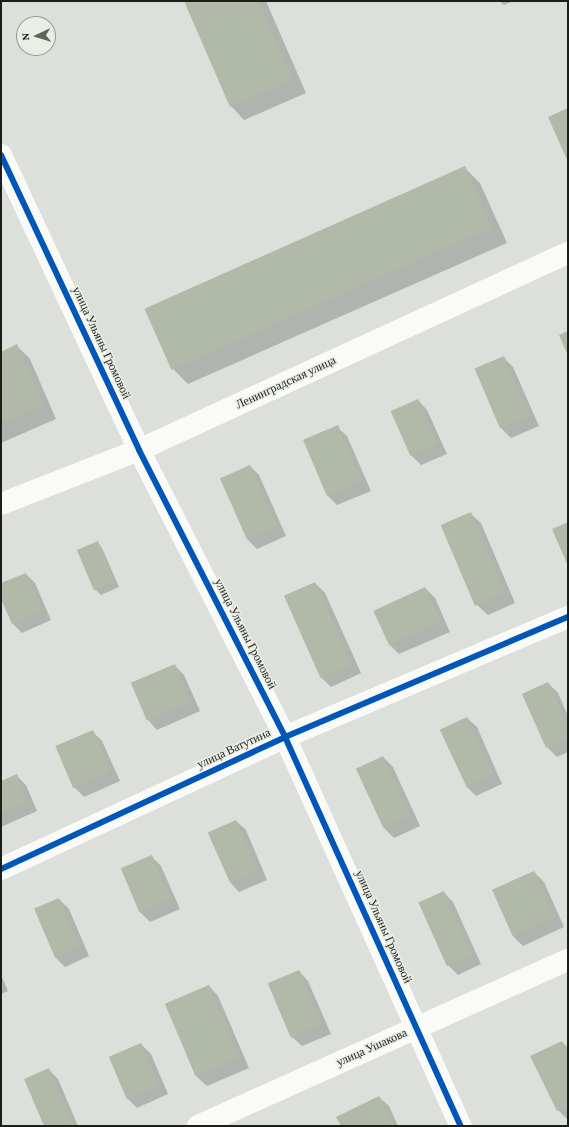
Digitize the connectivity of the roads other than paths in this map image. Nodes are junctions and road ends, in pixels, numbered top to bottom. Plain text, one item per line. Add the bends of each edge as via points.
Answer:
1 (1, 155) edge
2 (568, 252) edge
3 (139, 450) junction
4 (1, 504) edge
5 (568, 617) edge
6 (285, 737) junction
7 (1, 869) edge
8 (568, 960) edge
9 (417, 1028) junction
10 (198, 1126) edge
11 (461, 1126) edge

1 - 3 street, улица Ульяны Громовой
2 - 3 street, Ленинградская улица
3 - 4 street, Ленинградская улица
3 - 6 street, улица Ульяны Громовой
5 - 6 street, улица Ватутина
6 - 7 street, улица Ватутина
6 - 9 street, улица Ульяны Громовой
8 - 9 street, улица Ушакова
9 - 10 street, улица Ушакова
9 - 11 street, улица Ульяны Громовой

